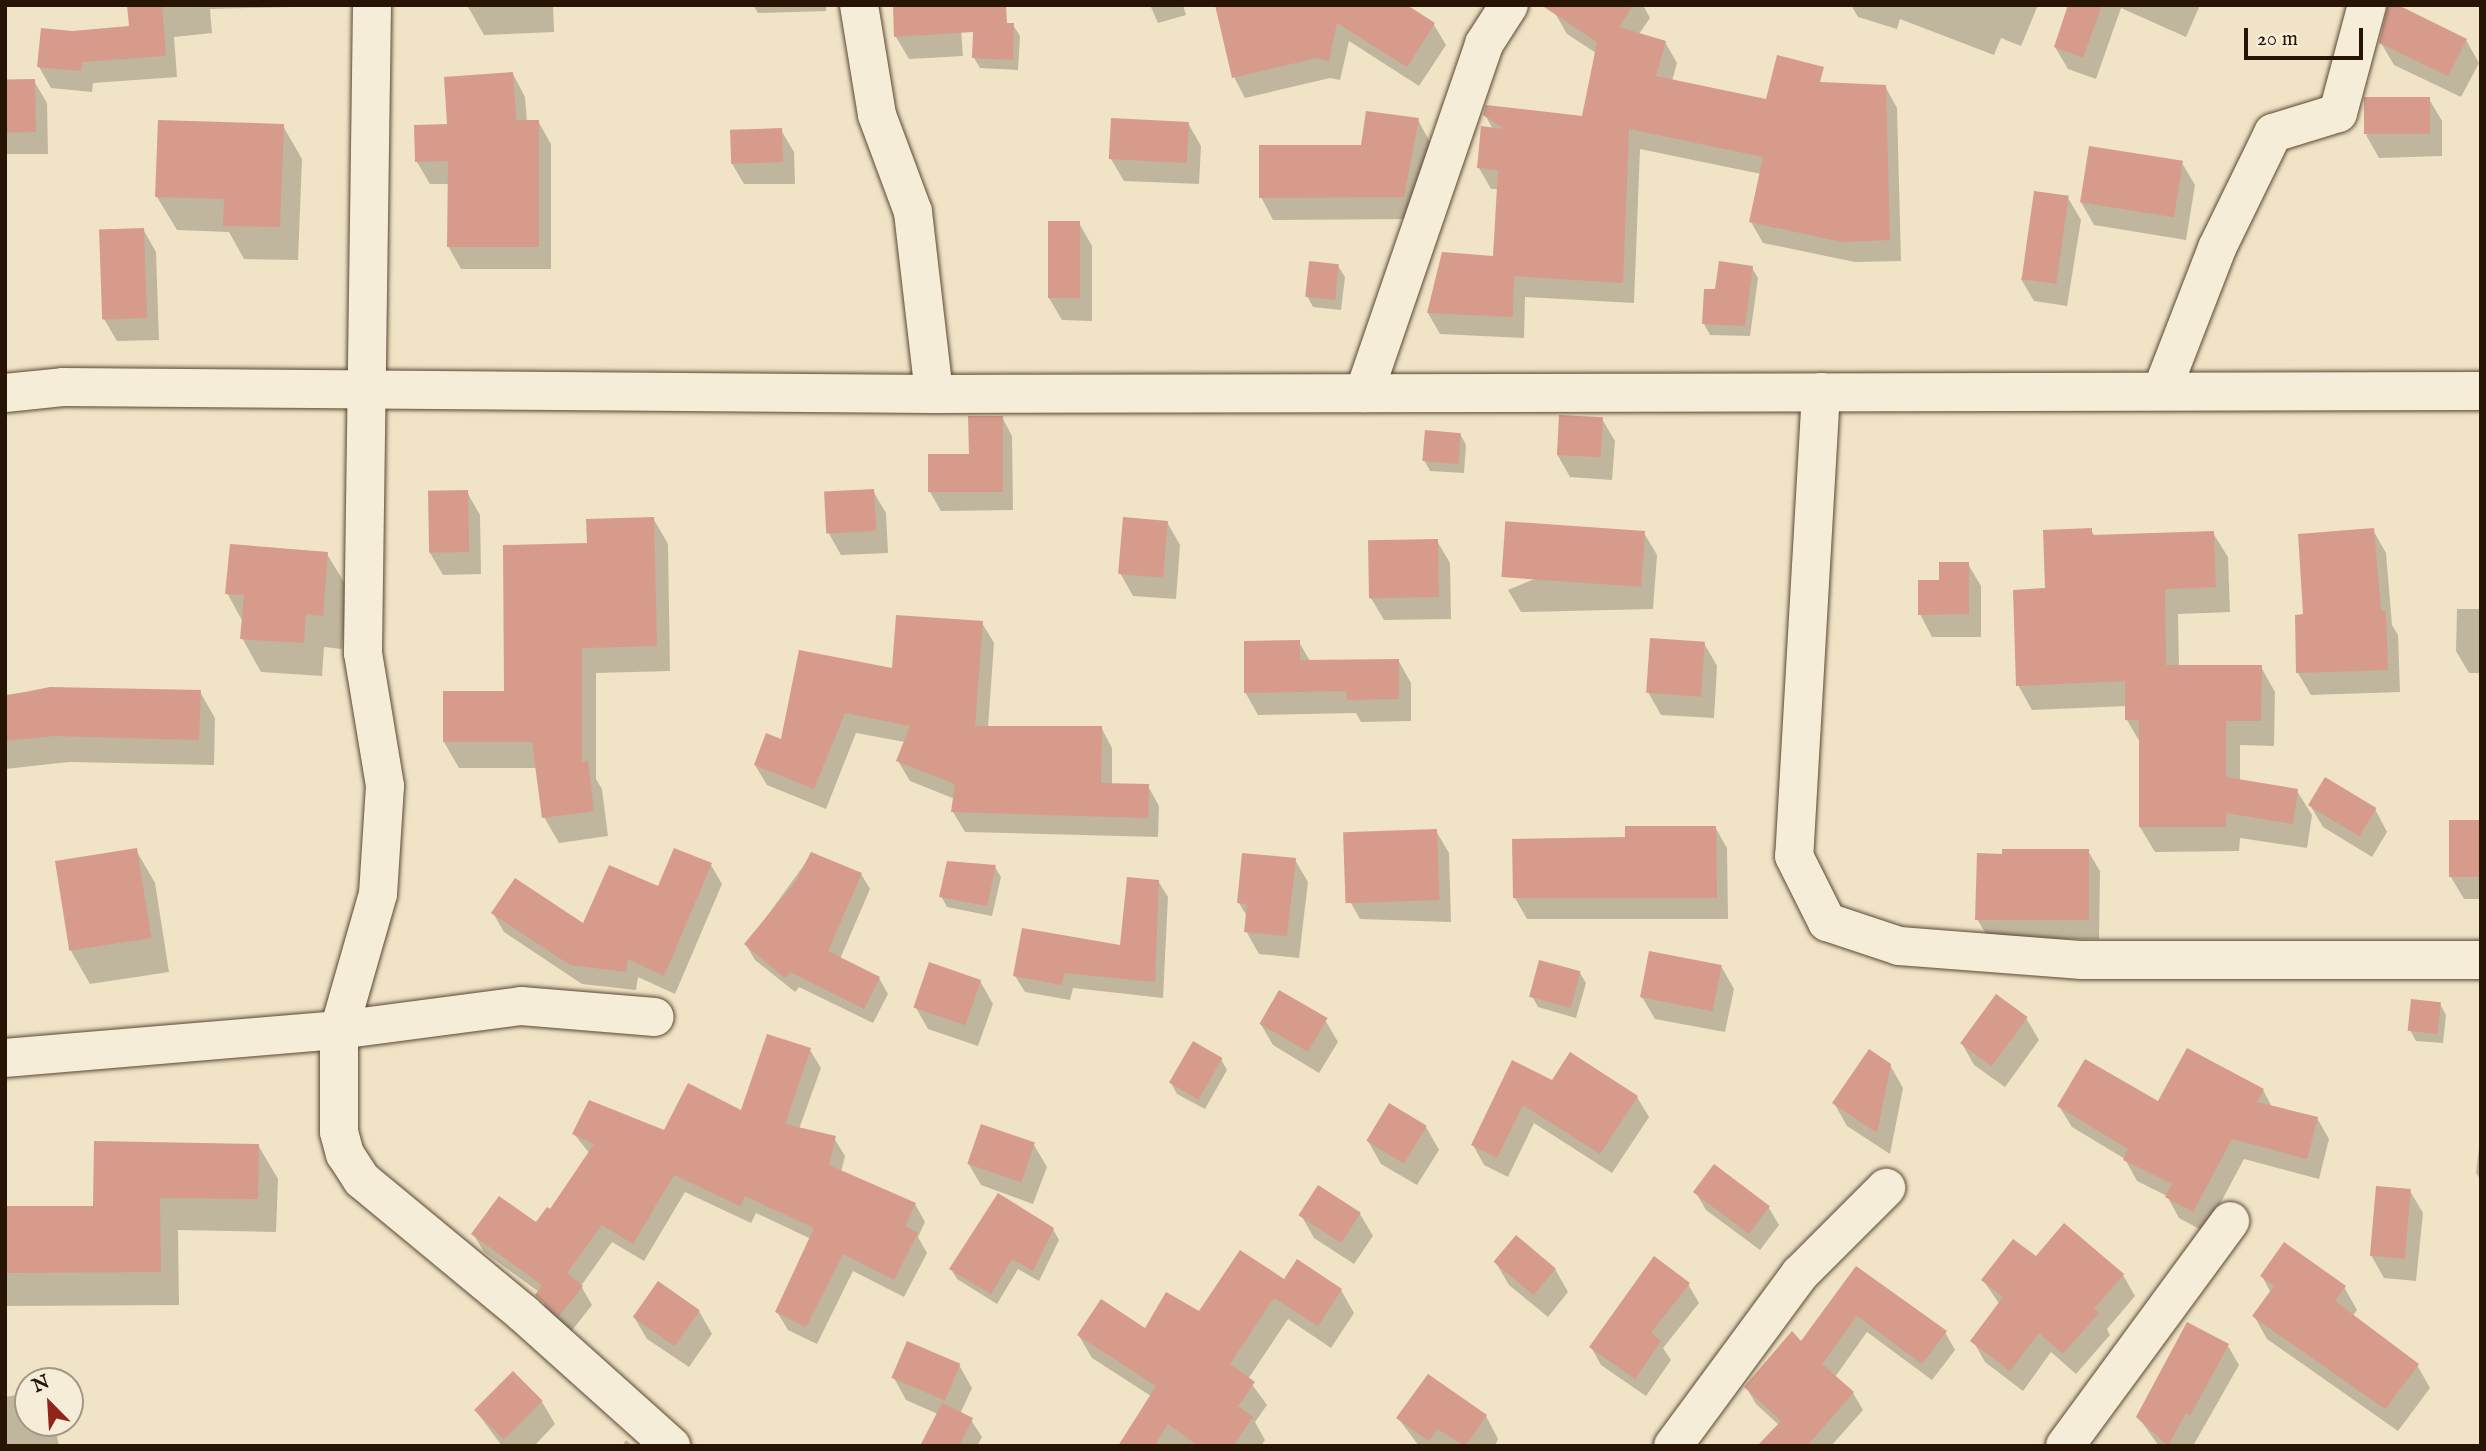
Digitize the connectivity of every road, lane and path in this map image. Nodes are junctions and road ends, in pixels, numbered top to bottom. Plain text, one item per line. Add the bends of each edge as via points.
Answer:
1 (372, 5) edge
2 (859, 5) edge
3 (1509, 5) edge
4 (2367, 5) edge
5 (2162, 390) junction
6 (2481, 391) edge
7 (1821, 392) junction
8 (5, 393) edge
9 (367, 393) junction
10 (1364, 393) junction
11 (934, 394) junction
12 (2481, 960) edge
13 (655, 1017) dead end
14 (339, 1030) junction
15 (5, 1058) edge
16 (1886, 1188) dead end
17 (2230, 1221) dead end
18 (671, 1446) edge
19 (1673, 1446) edge
20 (2065, 1446) edge

1 - 9 street
2 - 11 street via 877,115 913,212
3 - 10 street via 1484,44
4 - 5 street via 2338,113 2273,133 2217,247
5 - 6 street
5 - 7 street
7 - 10 street
7 - 12 street via 1794,856 1827,922 1899,946 2082,960
8 - 9 street via 63,387
9 - 11 street
9 - 14 street via 363,653 385,786 378,894
10 - 11 street
13 - 14 street via 521,1006
14 - 15 street
14 - 18 street via 339,1132 345,1154 362,1180 524,1314
16 - 19 street via 1800,1274
17 - 20 street

